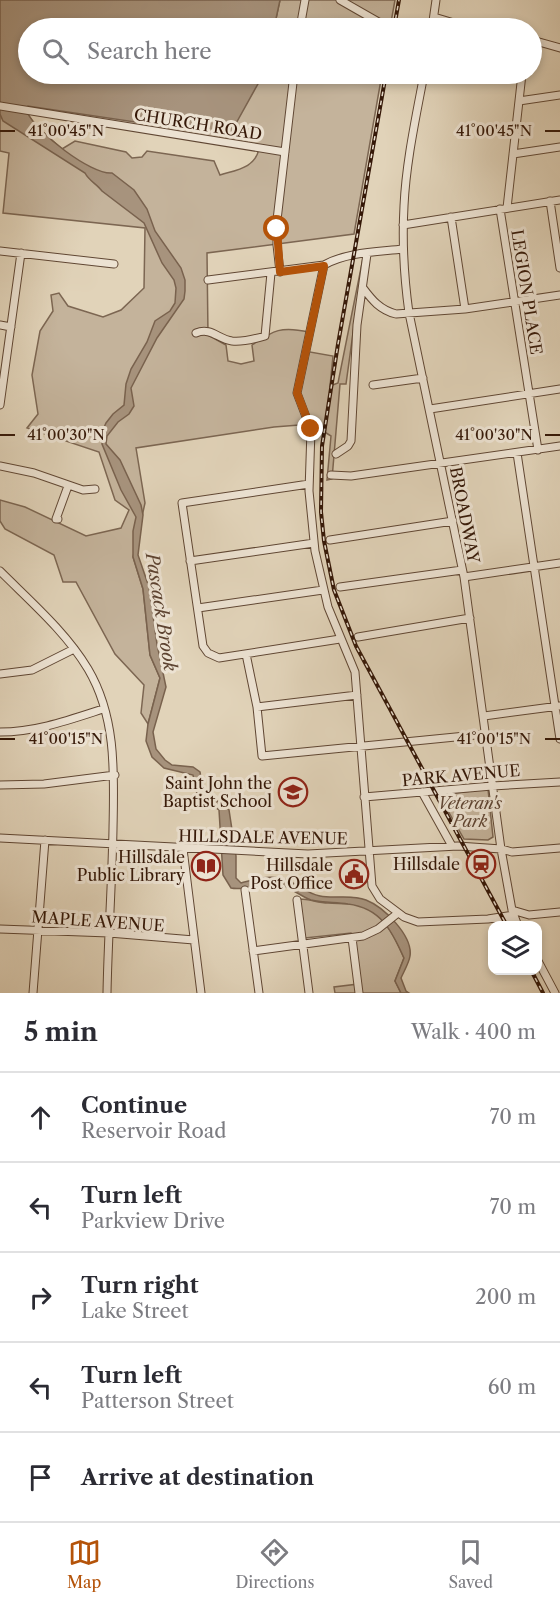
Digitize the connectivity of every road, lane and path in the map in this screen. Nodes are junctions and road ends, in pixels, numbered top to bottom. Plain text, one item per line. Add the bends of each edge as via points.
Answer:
1 (305, 0) edge
2 (340, 0) edge
3 (436, 0) edge
4 (434, 16) joint
5 (302, 18) edge
6 (372, 18) edge
7 (440, 18) edge
8 (542, 43) edge
9 (560, 48) edge
10 (293, 84) edge
11 (422, 84) edge
12 (521, 84) edge
13 (560, 95) edge
14 (519, 101) junction
15 (0, 106) edge
16 (560, 147) edge
17 (285, 152) junction
18 (513, 154) junction
19 (560, 200) edge
20 (550, 201) junction
21 (504, 209) junction
22 (451, 217) junction
23 (403, 225) junction
24 (403, 249) junction
25 (0, 251) edge
26 (21, 254) junction
27 (367, 254) junction
28 (114, 264) dead end
29 (324, 266) junction
30 (560, 268) edge
31 (280, 272) junction
32 (271, 273) junction
33 (208, 280) dead end
34 (363, 288) junction
35 (560, 294) edge
36 (514, 302) junction
37 (465, 309) junction
38 (410, 313) junction
39 (0, 325) edge
40 (11, 327) junction
41 (196, 333) dead end
42 (423, 378) junction
43 (373, 385) dead end
44 (560, 389) edge
45 (529, 393) junction
46 (0, 405) edge
47 (430, 409) junction
48 (560, 446) edge
49 (538, 450) junction
50 (517, 453) junction
51 (336, 454) dead end
52 (442, 464) junction
53 (0, 466) edge
54 (331, 475) dead end
55 (309, 484) junction
56 (68, 486) junction
57 (95, 489) dead end
58 (58, 519) dead end
59 (453, 521) junction
60 (330, 540) dead end
61 (314, 543) junction
62 (190, 561) junction
63 (560, 563) edge
64 (534, 567) junction
65 (0, 571) edge
66 (463, 573) junction
67 (340, 587) dead end
68 (323, 590) junction
69 (198, 609) junction
70 (470, 618) junction
71 (358, 637) dead end
72 (340, 639) junction
73 (74, 649) junction
74 (246, 654) junction
75 (0, 674) edge
76 (357, 695) junction
77 (558, 706) edge
78 (257, 707) junction
79 (103, 709) junction
80 (484, 716) junction
81 (0, 732) edge
82 (486, 734) junction
83 (560, 740) edge
84 (361, 747) junction
85 (115, 775) junction
86 (560, 782) edge
87 (0, 785) edge
88 (492, 786) junction
89 (422, 792) junction
90 (364, 797) junction
91 (0, 838) edge
92 (45, 840) junction
93 (114, 844) junction
94 (452, 846) junction
95 (560, 848) edge
96 (183, 849) junction
97 (501, 849) junction
98 (369, 852) junction
99 (245, 890) dead end
100 (510, 897) junction
101 (297, 900) dead end
102 (513, 912) junction
103 (560, 912) edge
104 (529, 915) junction
105 (396, 916) junction
106 (496, 917) junction
107 (509, 921) edge
108 (516, 921) edge
109 (522, 921) edge
110 (0, 929) edge
111 (38, 931) junction
112 (109, 933) junction
113 (352, 938) junction
114 (194, 940) junction
115 (303, 945) junction
116 (253, 951) junction
117 (542, 970) edge
118 (560, 984) edge
119 (551, 985) junction
120 (33, 993) edge
121 (107, 993) edge
122 (201, 993) edge
123 (259, 993) edge
124 (309, 993) edge
125 (359, 993) edge
126 (555, 993) edge

1 - 5 street
2 - 6 street
3 - 4 street
4 - 7 street
8 - 9 street
10 - 17 street
11 - 23 street, BROADWAY via 407,173
12 - 14 street, LEGION PLACE
13 - 14 street
14 - 18 street, LEGION PLACE
15 - 17 street, CHURCH ROAD
16 - 18 street
17 - 31 street via 277,220
18 - 21 street, LEGION PLACE
19 - 20 street
20 - 21 street
20 - 30 street
21 - 22 street
21 - 36 street, LEGION PLACE
22 - 23 street
22 - 37 street
23 - 24 street, BROADWAY
24 - 27 street
24 - 38 street, BROADWAY
25 - 26 street
26 - 28 street
26 - 40 street
27 - 29 street
27 - 34 street
29 - 31 street
29 - 55 street via 297,393 311,429
31 - 32 street
32 - 33 street
32 - 41 street via 265,336 231,341 208,331
34 - 38 street via 386,312
34 - 51 street via 357,325 351,441
35 - 36 street
36 - 37 street
36 - 45 street, LEGION PLACE
37 - 38 street
38 - 42 street, BROADWAY
39 - 40 street
40 - 46 street
42 - 43 street
42 - 47 street, BROADWAY
44 - 45 street
45 - 47 street
45 - 49 street, LEGION PLACE
47 - 52 street, BROADWAY
48 - 49 street
49 - 50 street
50 - 52 street
50 - 64 street
52 - 54 street
52 - 59 street, BROADWAY
53 - 56 street
55 - 61 street
55 - 62 street via 182,503
56 - 57 street
56 - 58 street
59 - 60 street
59 - 66 street, BROADWAY
61 - 62 street
61 - 68 street
62 - 69 street
63 - 64 street
64 - 66 street
64 - 77 street
65 - 73 street
66 - 67 street
66 - 70 street, BROADWAY
68 - 69 street
68 - 72 street
69 - 74 street via 203,646 208,653 219,658
70 - 71 street
70 - 80 street, BROADWAY
72 - 74 street
72 - 76 street via 353,664
73 - 75 street via 32,670
73 - 79 street via 93,679
74 - 78 street
76 - 78 street
76 - 84 street
77 - 80 street
77 - 83 street
78 - 84 street via 262,756
79 - 81 street via 35,730
79 - 85 street
80 - 82 street, BROADWAY
82 - 84 street
82 - 88 street, BROADWAY
84 - 90 street
85 - 87 street
85 - 93 street
86 - 88 street, PARK AVENUE
88 - 89 street, PARK AVENUE
88 - 97 street, BROADWAY
89 - 90 street, PARK AVENUE
89 - 94 street
90 - 98 street
91 - 92 street, HILLSDALE AVENUE
92 - 93 street, HILLSDALE AVENUE
92 - 111 street
93 - 96 street, HILLSDALE AVENUE
93 - 112 street
94 - 97 street, HILLSDALE AVENUE
94 - 98 street, HILLSDALE AVENUE
95 - 97 street, HILLSDALE AVENUE via 512,852
96 - 98 street, HILLSDALE AVENUE
96 - 114 street
97 - 100 street, BROADWAY
98 - 105 street via 372,886
99 - 116 street
100 - 102 street, BROADWAY
100 - 106 street via 506,909
101 - 115 street
102 - 104 street
102 - 106 street
102 - 108 street, BROADWAY
103 - 104 street
104 - 109 street
105 - 106 street via 426,922
105 - 113 street via 372,933
106 - 107 street
110 - 111 street, MAPLE AVENUE
111 - 112 street, MAPLE AVENUE
111 - 120 street
112 - 114 street, MAPLE AVENUE
112 - 121 street
113 - 115 street
113 - 125 street
114 - 122 street
115 - 116 street
115 - 124 street
116 - 123 street
117 - 119 street
118 - 119 street
119 - 126 street

